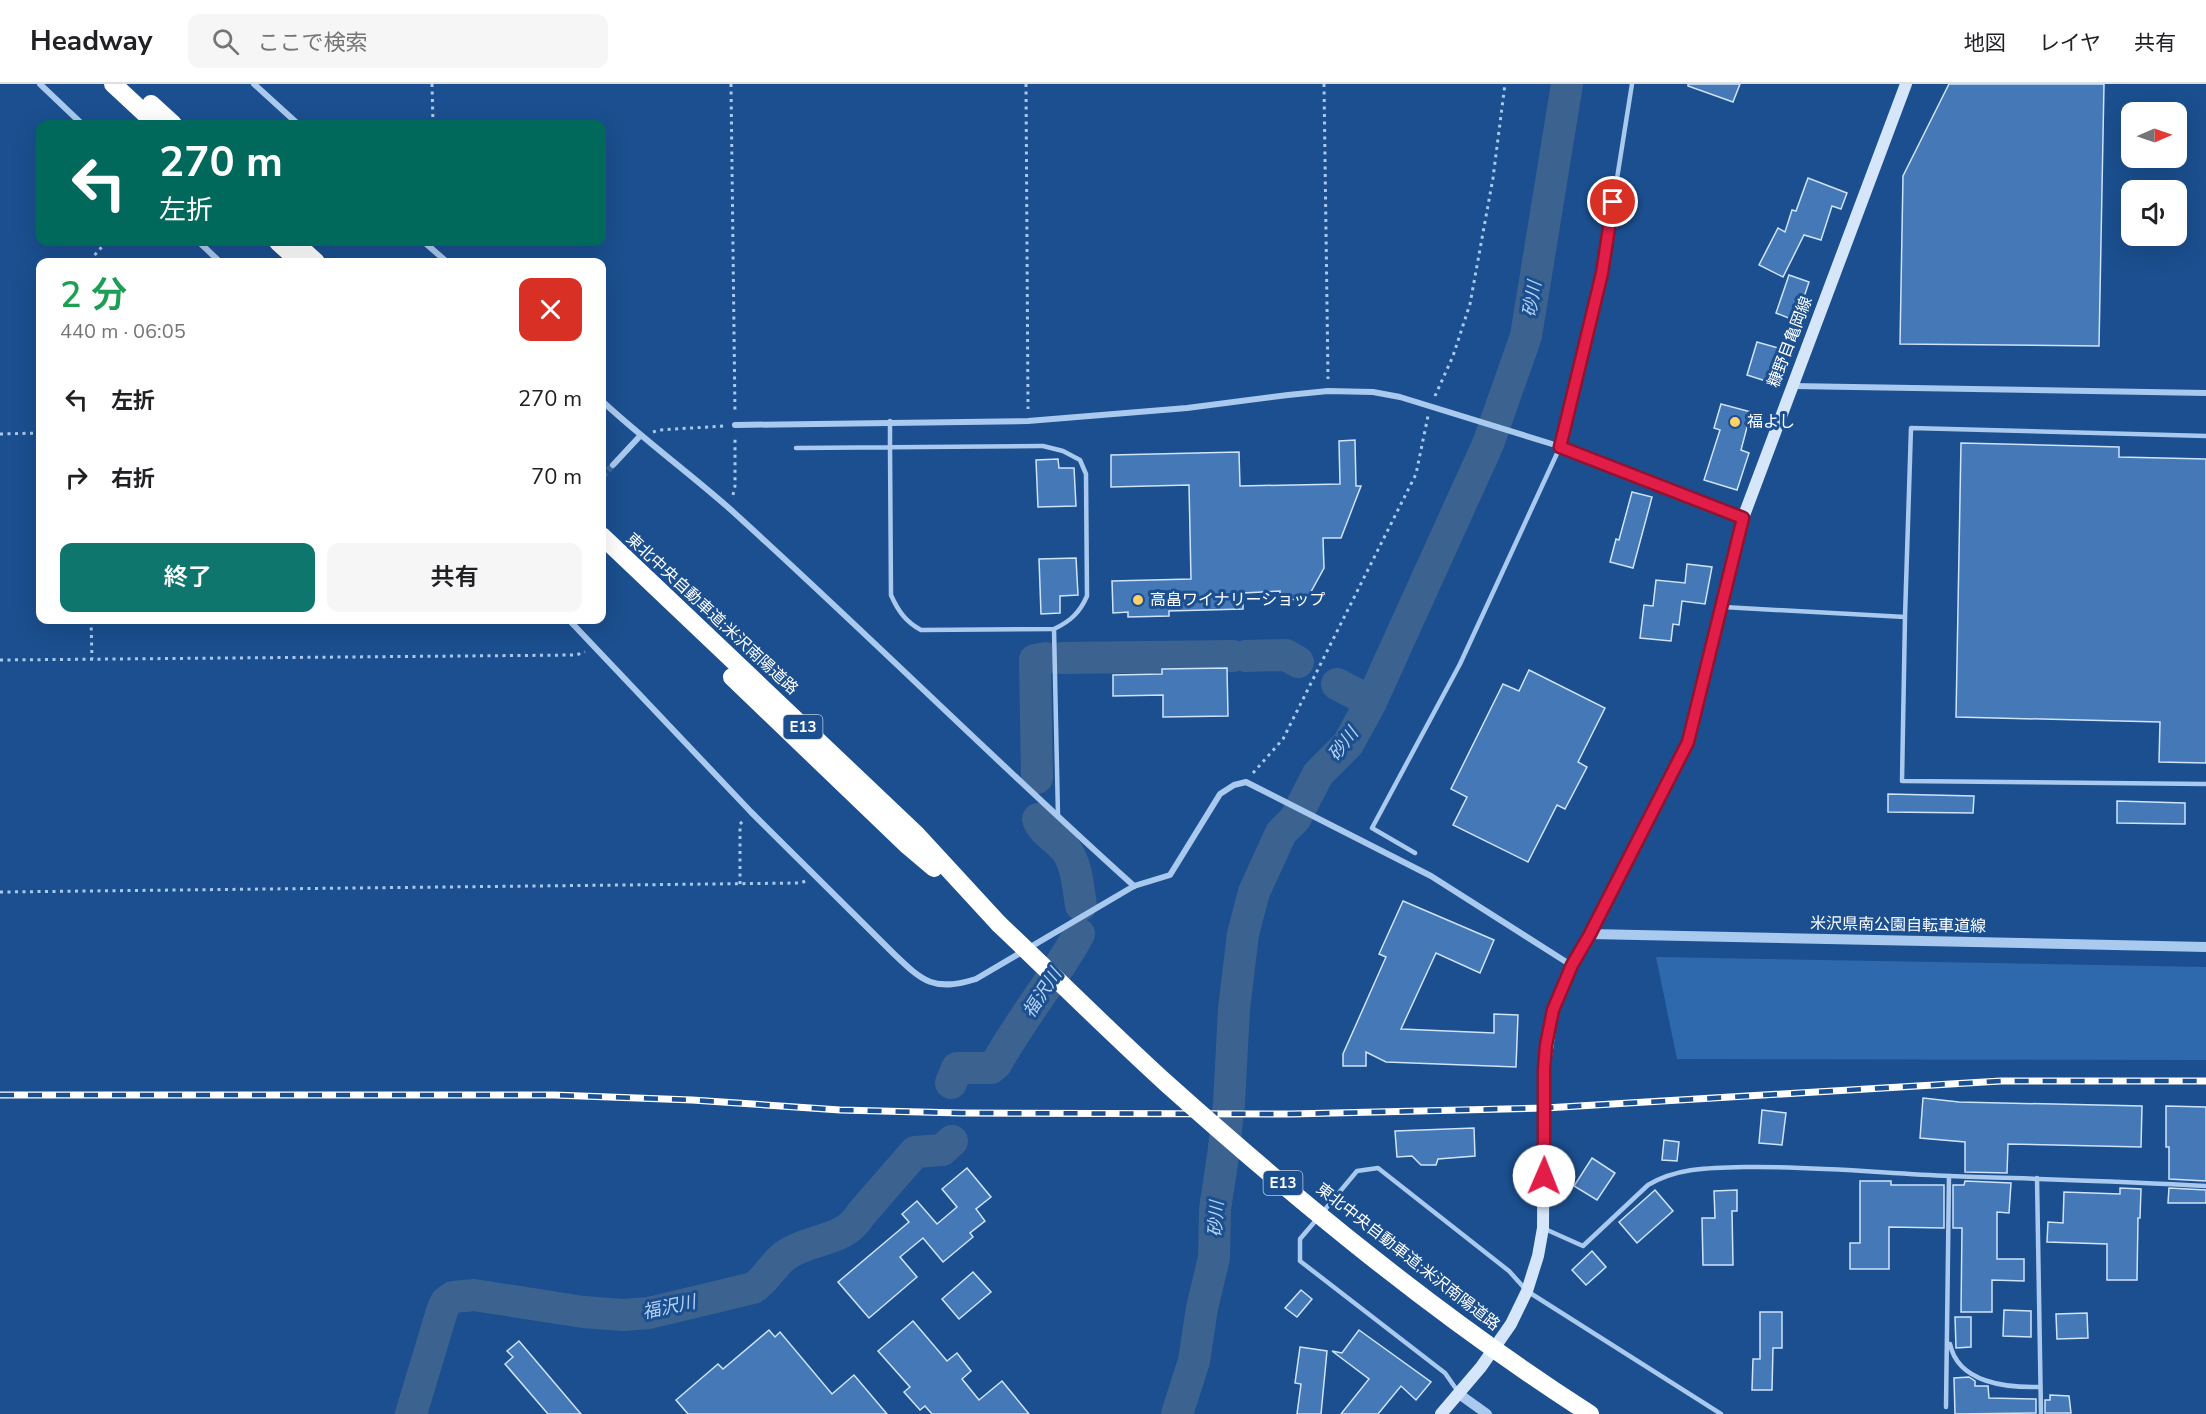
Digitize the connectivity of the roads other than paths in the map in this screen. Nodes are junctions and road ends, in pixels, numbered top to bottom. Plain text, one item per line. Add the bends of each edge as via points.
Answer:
1 (40, 84) edge
2 (113, 84) edge
3 (130, 84) edge
4 (254, 84) edge
5 (1632, 84) edge
6 (1906, 84) edge
7 (78, 120) edge
8 (152, 120) edge
9 (168, 120) edge
10 (294, 120) edge
11 (203, 246) edge
12 (282, 246) edge
13 (298, 246) edge
14 (429, 246) edge
15 (216, 258) edge
16 (296, 258) edge
17 (312, 258) edge
18 (442, 258) edge
19 (1791, 386) junction
20 (2206, 393) edge
21 (606, 405) edge
22 (890, 421) junction
23 (735, 425) road end
24 (640, 436) junction
25 (2206, 436) edge
26 (1552, 444) joint
27 (890, 447) junction
28 (1560, 447) junction
29 (796, 448) dead end
30 (614, 465) tunnel mouth
31 (1743, 518) junction
32 (606, 540) edge
33 (606, 556) edge
34 (1721, 607) junction
35 (1905, 617) junction
36 (573, 624) edge
37 (1054, 629) junction
38 (2206, 784) edge
39 (1058, 818) junction
40 (1415, 854) dead end
41 (1134, 886) junction
42 (999, 924) junction
43 (1590, 934) junction
44 (2206, 947) edge
45 (1572, 965) junction
46 (1949, 1176) junction
47 (2037, 1178) junction
48 (2206, 1186) edge
49 (1543, 1228) junction
50 (1527, 1291) junction
51 (1948, 1336) junction
52 (2040, 1387) junction
53 (1460, 1394) junction
54 (1946, 1407) dead end
55 (1441, 1414) edge
56 (1487, 1414) edge
57 (1590, 1414) edge
58 (1721, 1414) edge
59 (2041, 1414) edge

1 - 7 street
2 - 8 highway
3 - 9 highway
4 - 10 street
5 - 28 lane via 1602,273
6 - 19 main road, 糠野目亀岡線
11 - 15 street
12 - 16 highway
13 - 17 highway
14 - 18 street
19 - 20 street
19 - 31 main road, 糠野目亀岡線
21 - 24 street
22 - 23 street
22 - 26 street via 1028,421 1328,391 1373,392
22 - 27 lane
24 - 30 street
24 - 39 street via 729,508
25 - 35 lane via 1911,428
26 - 28 lane
27 - 29 lane
27 - 37 lane via 891,596 898,612 921,630
27 - 37 lane via 1043,446 1080,460 1086,474 1087,596 1069,622
28 - 31 lane
28 - 40 lane via 1460,664 1372,828
31 - 34 main road, 糠野目亀岡線
32 - 42 highway, 東北中央自動車道;米沢南陽道路 / E13 via 917,835
33 - 42 highway, 東北中央自動車道;米沢南陽道路 / E13 via 908,846
34 - 35 lane
34 - 43 main road, 糠野目亀岡線 via 1688,742
35 - 38 lane via 1902,781
36 - 41 street via 750,812 910,969 926,980 941,986 976,979
37 - 39 lane
39 - 41 street
41 - 45 street via 1170,875 1220,794 1246,782 1431,876
42 - 57 highway, 東北中央自動車道;米沢南陽道路 / E13, bridge via 1165,1082 1340,1230 1530,1375
43 - 44 street, 米沢県南公園自転車道線
43 - 45 main road, 糠野目亀岡線
45 - 49 main road, 糠野目亀岡線 via 1553,1010 1546,1045
46 - 47 lane
46 - 49 lane via 1788,1167 1689,1170 1648,1185 1583,1246
46 - 51 lane
47 - 48 lane
47 - 52 lane
49 - 50 main road, 糠野目亀岡線
50 - 53 main road, 糠野目亀岡線 via 1511,1324
50 - 53 lane via 1509,1271 1378,1168 1357,1171 1300,1239 1300,1261 1445,1372
50 - 58 lane
51 - 52 lane via 1952,1356 1971,1374 1989,1383
51 - 54 lane
52 - 59 lane
53 - 55 main road, 糠野目亀岡線
53 - 56 street

